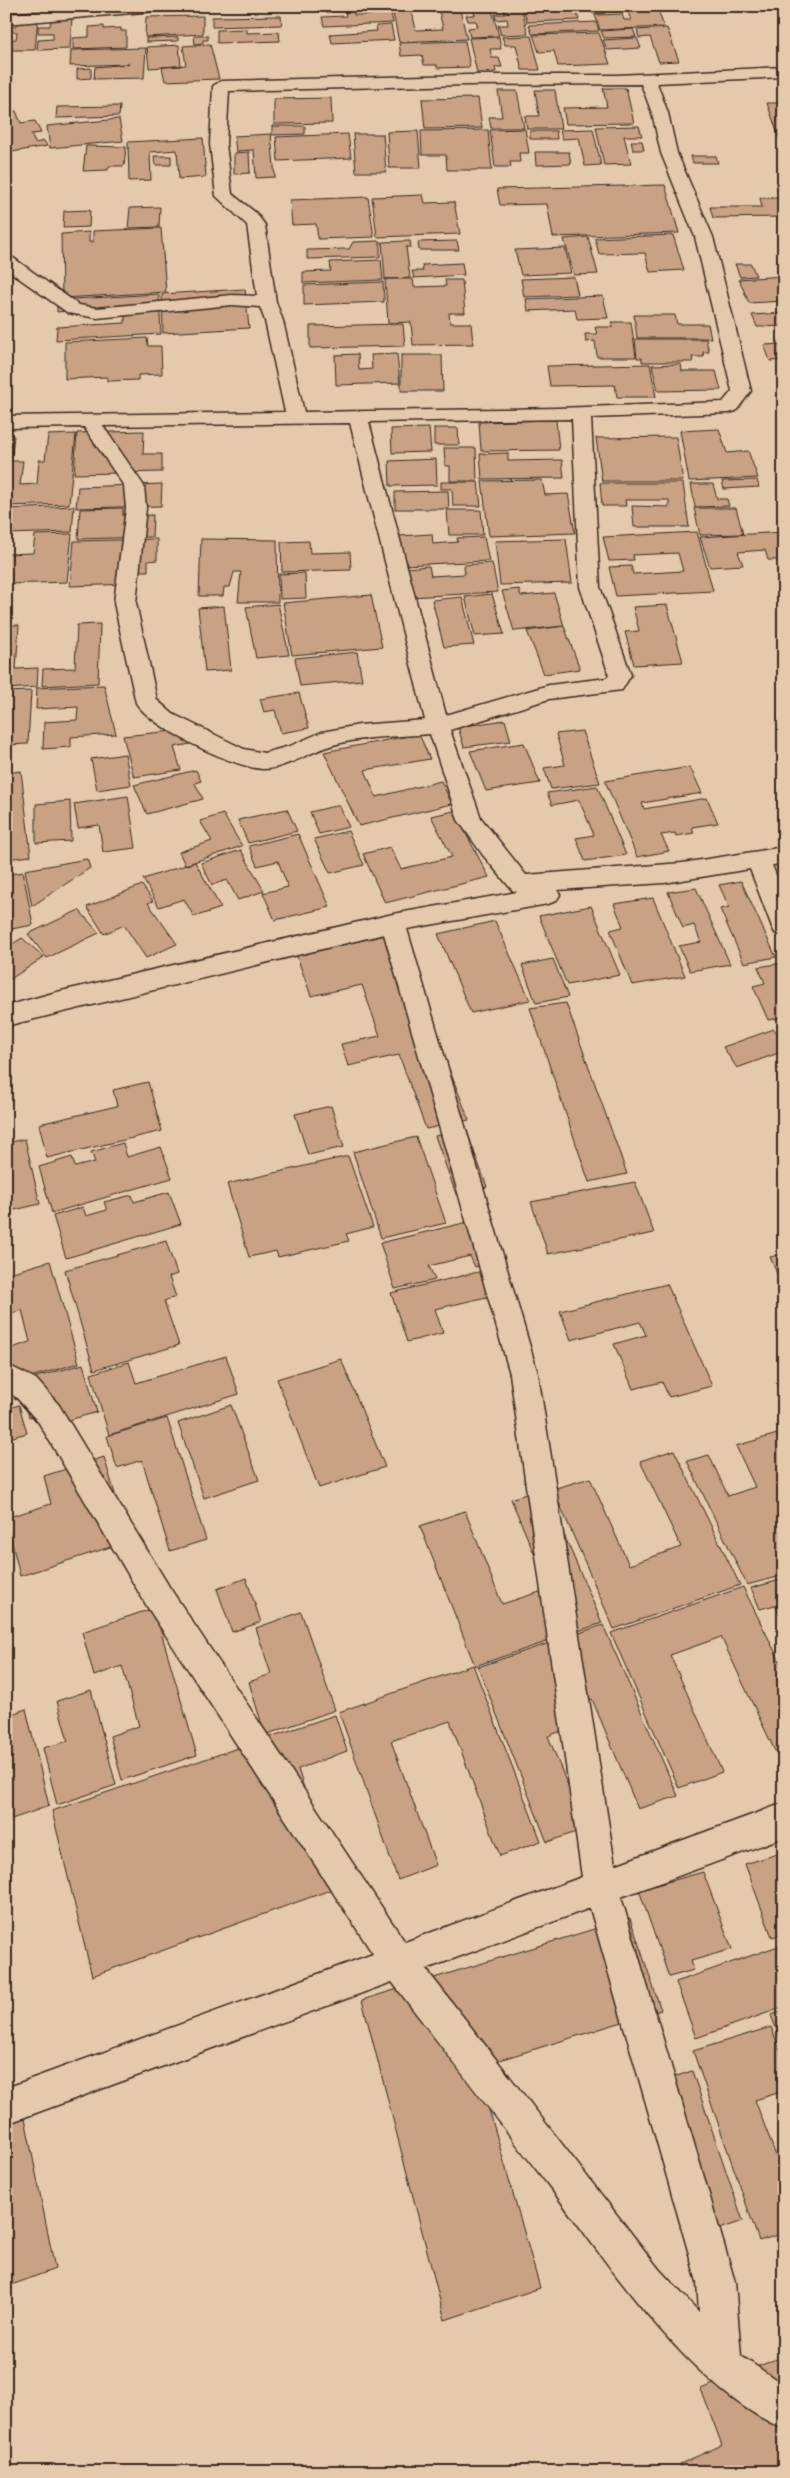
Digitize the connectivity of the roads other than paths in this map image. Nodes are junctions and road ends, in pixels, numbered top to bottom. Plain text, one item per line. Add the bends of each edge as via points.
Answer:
1 (166, 6) edge
2 (6, 19) edge
3 (784, 72) edge
4 (647, 78) junction
5 (6, 261) edge
6 (267, 302) junction
7 (581, 412) junction
8 (358, 416) junction
9 (296, 417) junction
10 (90, 421) junction
11 (6, 422) edge
12 (438, 726) junction
13 (784, 855) edge
14 (758, 860) junction
15 (681, 871) junction
16 (393, 923) junction
17 (784, 927) edge
18 (6, 1016) edge
19 (6, 1377) edge
20 (784, 1820) edge
21 (601, 1888) junction
22 (399, 1962) junction
23 (6, 2106) edge
24 (722, 2366) junction
25 (784, 2409) edge

1 - 2 street
3 - 4 street
4 - 6 street via 220,86 218,144 224,196 256,225
4 - 7 street via 660,113 669,154 704,238 742,391 728,407
5 - 6 street via 74,309 97,314 232,300
6 - 9 street
7 - 8 street
7 - 12 street via 590,587 620,675 614,685 549,692 501,704
8 - 9 street
8 - 12 street
9 - 10 street
10 - 11 street
10 - 12 street via 134,486 136,508 125,603 147,703 165,719 238,756 264,761 297,752 322,740 359,733
12 - 15 street via 470,820 520,884
13 - 14 street
14 - 15 street
14 - 17 street
15 - 16 street
16 - 18 street
16 - 21 street via 524,1374
19 - 22 street via 26,1388 49,1414 159,1598
20 - 21 street
21 - 22 street
21 - 24 street via 716,2282
22 - 23 street
22 - 24 street via 646,2282
24 - 25 street

